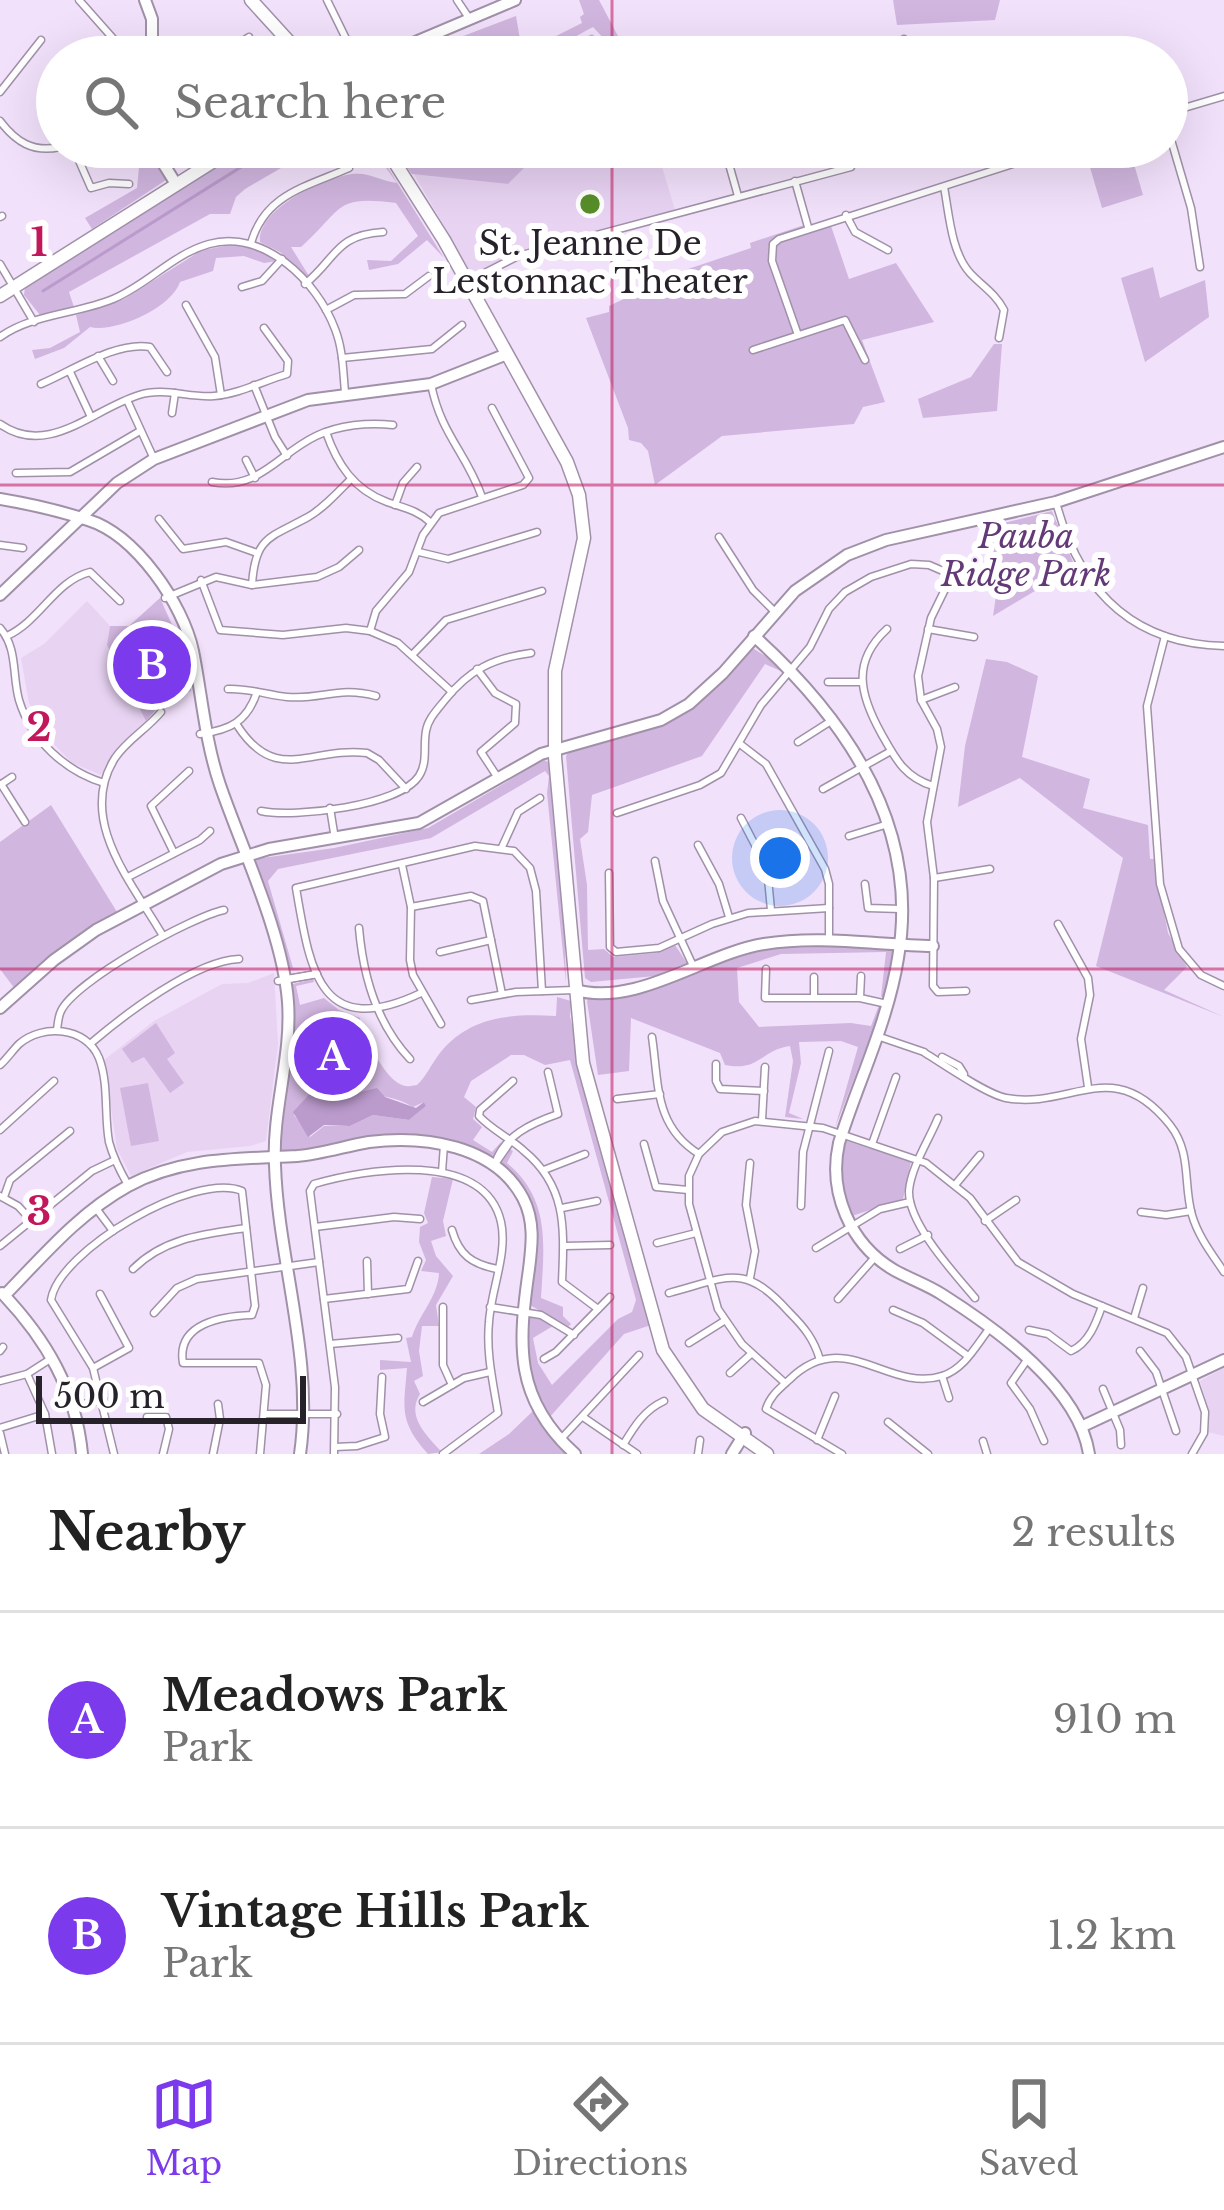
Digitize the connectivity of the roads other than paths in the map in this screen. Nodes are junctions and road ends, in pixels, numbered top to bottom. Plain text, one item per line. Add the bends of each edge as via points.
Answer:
1 (79, 0) edge
2 (145, 0) edge
3 (251, 0) edge
4 (261, 0) edge
5 (327, 0) edge
6 (457, 0) edge
7 (515, 0) edge
8 (470, 18) junction
9 (109, 36) edge
10 (152, 36) edge
11 (287, 36) edge
12 (291, 36) edge
13 (345, 36) edge
14 (428, 36) edge
15 (36, 46) edge
16 (0, 92) edge
17 (1224, 96) edge
18 (1188, 107) edge
19 (0, 121) edge
20 (36, 148) edge
21 (82, 168) edge
22 (167, 168) edge
23 (202, 168) edge
24 (347, 168) edge
25 (399, 168) edge
26 (730, 168) edge
27 (847, 168) edge
28 (997, 168) edge
29 (1179, 168) edge
30 (795, 181) junction
31 (129, 184) dead end
32 (176, 184) junction
33 (944, 185) junction
34 (738, 196) junction
35 (846, 215) junction
36 (808, 227) junction
37 (382, 232) dead end
38 (251, 243) junction
39 (888, 250) dead end
40 (282, 259) junction
41 (0, 263) edge
42 (1200, 267) dead end
43 (429, 276) dead end
44 (467, 282) junction
45 (305, 284) junction
46 (15, 287) junction
47 (242, 287) dead end
48 (0, 296) edge
49 (186, 304) dead end
50 (326, 310) junction
51 (34, 322) junction
52 (462, 326) dead end
53 (264, 328) dead end
54 (798, 335) junction
55 (0, 337) edge
56 (999, 338) dead end
57 (753, 350) dead end
58 (507, 354) junction
59 (98, 356) junction
60 (342, 358) junction
61 (865, 360) dead end
62 (70, 372) junction
63 (166, 372) dead end
64 (113, 381) dead end
65 (41, 384) dead end
66 (431, 384) junction
67 (254, 385) junction
68 (345, 392) junction
69 (175, 393) junction
70 (221, 395) junction
71 (127, 400) junction
72 (492, 408) dead end
73 (172, 413) dead end
74 (266, 416) junction
75 (91, 417) junction
76 (0, 424) edge
77 (393, 424) dead end
78 (140, 431) junction
79 (326, 432) junction
80 (1224, 446) edge
81 (287, 456) junction
82 (154, 460) junction
83 (246, 460) dead end
84 (417, 467) dead end
85 (16, 473) dead end
86 (255, 478) junction
87 (351, 479) junction
88 (212, 482) dead end
89 (482, 497) junction
90 (0, 499) edge
91 (1056, 502) junction
92 (395, 505) junction
93 (159, 518) dead end
94 (78, 519) junction
95 (430, 522) junction
96 (537, 532) dead end
97 (719, 537) dead end
98 (0, 545) edge
99 (23, 548) dead end
100 (359, 550) dead end
101 (419, 552) junction
102 (257, 553) junction
103 (952, 575) junction
104 (201, 580) junction
105 (984, 584) dead end
106 (252, 585) junction
107 (542, 591) dead end
108 (0, 596) edge
109 (167, 597) junction
110 (120, 601) dead end
111 (775, 612) junction
112 (0, 628) edge
113 (887, 629) dead end
114 (928, 629) junction
115 (370, 631) junction
116 (7, 636) junction
117 (754, 636) junction
118 (1165, 636) junction
119 (974, 637) dead end
120 (1224, 646) edge
121 (531, 652) dead end
122 (412, 655) junction
123 (477, 669) junction
124 (791, 669) junction
125 (828, 682) dead end
126 (861, 682) junction
127 (955, 687) dead end
128 (228, 689) dead end
129 (257, 692) junction
130 (452, 692) junction
131 (376, 696) dead end
132 (921, 700) junction
133 (161, 712) dead end
134 (834, 719) junction
135 (237, 725) junction
136 (203, 733) junction
137 (798, 742) dead end
138 (740, 744) junction
139 (557, 748) junction
140 (891, 752) junction
141 (862, 767) junction
142 (189, 771) dead end
143 (12, 777) dead end
144 (498, 778) junction
145 (0, 784) edge
146 (104, 784) junction
147 (933, 786) junction
148 (823, 788) dead end
149 (406, 789) junction
150 (540, 798) dead end
151 (329, 808) junction
152 (261, 812) dead end
153 (617, 812) dead end
154 (741, 818) dead end
155 (25, 822) dead end
156 (888, 824) junction
157 (210, 831) dead end
158 (849, 836) dead end
159 (334, 839) junction
160 (698, 844) dead end
161 (502, 847) junction
162 (174, 853) junction
163 (241, 856) junction
164 (655, 861) dead end
165 (402, 865) junction
166 (990, 869) dead end
167 (609, 873) dead end
168 (128, 877) junction
169 (934, 878) junction
170 (865, 884) dead end
171 (145, 904) junction
172 (411, 907) junction
173 (829, 908) junction
174 (901, 909) junction
175 (224, 910) dead end
176 (771, 910) junction
177 (729, 917) junction
178 (1058, 924) dead end
179 (359, 928) dead end
180 (163, 936) junction
181 (680, 938) junction
182 (491, 940) junction
183 (829, 941) junction
184 (900, 943) junction
185 (933, 946) junction
186 (440, 952) dead end
187 (239, 959) dead end
188 (694, 968) junction
189 (766, 969) dead end
190 (317, 974) junction
191 (814, 976) dead end
192 (861, 976) dead end
193 (283, 980) junction
194 (1224, 986) edge
195 (579, 990) junction
196 (965, 991) dead end
197 (542, 992) junction
198 (421, 993) junction
199 (502, 994) junction
200 (814, 998) junction
201 (860, 998) junction
202 (471, 1000) dead end
203 (887, 1004) junction
204 (0, 1008) edge
205 (378, 1010) junction
206 (441, 1024) dead end
207 (57, 1030) junction
208 (876, 1036) junction
209 (652, 1037) dead end
210 (90, 1044) junction
211 (829, 1051) dead end
212 (410, 1059) dead end
213 (716, 1064) dead end
214 (0, 1065) edge
215 (765, 1067) dead end
216 (548, 1072) dead end
217 (896, 1077) dead end
218 (54, 1081) dead end
219 (513, 1081) dead end
220 (1088, 1087) junction
221 (764, 1090) junction
222 (660, 1094) junction
223 (617, 1099) dead end
224 (938, 1118) dead end
225 (762, 1120) junction
226 (809, 1125) junction
227 (0, 1130) edge
228 (70, 1131) dead end
229 (841, 1135) junction
230 (511, 1141) junction
231 (644, 1144) dead end
232 (872, 1144) junction
233 (444, 1145) junction
234 (585, 1154) dead end
235 (699, 1154) junction
236 (980, 1155) dead end
237 (271, 1156) junction
238 (115, 1160) junction
239 (920, 1160) junction
240 (750, 1163) dead end
241 (495, 1164) junction
242 (544, 1170) junction
243 (442, 1173) junction
244 (955, 1185) junction
245 (129, 1186) junction
246 (688, 1190) junction
247 (2, 1196) edge
248 (1016, 1200) dead end
249 (597, 1201) dead end
250 (910, 1202) junction
251 (801, 1206) dead end
252 (95, 1207) junction
253 (562, 1208) junction
254 (1191, 1210) junction
255 (1142, 1212) dead end
256 (31, 1220) junction
257 (420, 1220) dead end
258 (986, 1221) junction
259 (851, 1225) junction
260 (315, 1227) junction
261 (246, 1228) junction
262 (452, 1230) dead end
263 (113, 1231) junction
264 (696, 1233) junction
265 (928, 1235) junction
266 (657, 1243) dead end
267 (610, 1245) dead end
268 (0, 1246) edge
269 (565, 1246) junction
270 (816, 1248) dead end
271 (900, 1249) dead end
272 (876, 1256) junction
273 (367, 1261) dead end
274 (418, 1261) dead end
275 (319, 1262) junction
276 (284, 1267) junction
277 (134, 1269) dead end
278 (497, 1269) junction
279 (251, 1271) junction
280 (1224, 1272) edge
281 (749, 1279) junction
282 (708, 1282) junction
283 (1143, 1288) dead end
284 (2, 1293) edge
285 (669, 1293) dead end
286 (100, 1294) dead end
287 (368, 1294) junction
288 (610, 1298) dead end
289 (975, 1298) dead end
290 (324, 1299) junction
291 (838, 1299) dead end
292 (1102, 1306) junction
293 (443, 1307) dead end
294 (490, 1307) junction
295 (598, 1309) junction
296 (893, 1310) dead end
297 (523, 1312) junction
298 (154, 1313) dead end
299 (1134, 1318) junction
300 (724, 1321) junction
301 (989, 1329) junction
302 (1029, 1330) dead end
303 (574, 1335) junction
304 (398, 1338) dead end
305 (689, 1343) dead end
306 (330, 1344) junction
307 (1141, 1351) dead end
308 (639, 1354) dead end
309 (751, 1354) junction
310 (968, 1356) junction
311 (52, 1358) junction
312 (544, 1358) dead end
313 (820, 1360) junction
314 (1027, 1360) junction
315 (1224, 1360) edge
316 (94, 1368) junction
317 (490, 1372) junction
318 (730, 1373) dead end
319 (27, 1374) junction
320 (942, 1376) junction
321 (1193, 1376) junction
322 (382, 1377) dead end
323 (0, 1381) edge
324 (785, 1383) junction
325 (452, 1385) junction
326 (1162, 1388) junction
327 (1103, 1389) dead end
328 (835, 1396) dead end
329 (949, 1398) dead end
330 (104, 1399) junction
331 (664, 1401) dead end
332 (423, 1402) dead end
333 (218, 1404) dead end
334 (75, 1406) junction
335 (301, 1413) junction
336 (45, 1414) junction
337 (266, 1414) junction
338 (337, 1414) junction
339 (1113, 1414) junction
340 (147, 1417) dead end
341 (583, 1417) junction
342 (888, 1422) dead end
343 (1084, 1426) junction
344 (0, 1430) edge
345 (1176, 1431) dead end
346 (745, 1437) junction
347 (560, 1440) junction
348 (700, 1440) dead end
349 (817, 1440) junction
350 (982, 1441) dead end
351 (1044, 1441) dead end
352 (623, 1445) junction
353 (1121, 1445) dead end
354 (334, 1451) edge
355 (5, 1454) edge
356 (52, 1454) edge
357 (82, 1454) edge
358 (114, 1454) edge
359 (163, 1454) edge
360 (213, 1454) edge
361 (260, 1454) edge
362 (297, 1454) edge
363 (443, 1454) edge
364 (575, 1454) edge
365 (637, 1454) edge
366 (698, 1454) edge
367 (734, 1454) edge
368 (766, 1454) edge
369 (778, 1454) edge
370 (842, 1454) edge
371 (928, 1454) edge
372 (987, 1454) edge
373 (1090, 1454) edge
374 (1192, 1454) edge

1 - 9 street
2 - 10 street
3 - 11 main road
4 - 12 main road
5 - 13 street
6 - 8 street
7 - 8 street
8 - 14 street
15 - 16 street
17 - 18 street
19 - 20 street
21 - 31 street via 91,188
22 - 32 street
23 - 32 main road
24 - 38 street via 269,207
25 - 44 main road
26 - 34 street
27 - 30 street
28 - 33 street
29 - 42 street
30 - 34 street
30 - 36 street
32 - 46 main road
33 - 35 street
33 - 56 street via 968,271 1002,306
34 - 44 street via 518,256
35 - 36 street
35 - 39 street via 855,232
36 - 54 street via 773,244
37 - 45 street via 343,241
38 - 40 street
38 - 51 street via 207,244 118,298
40 - 45 street
40 - 47 street
41 - 46 street
43 - 50 street via 405,294 354,295
44 - 58 main road
45 - 50 street
46 - 48 main road
46 - 51 street
49 - 70 street via 214,357
50 - 60 street
51 - 55 street
52 - 60 street via 432,349
53 - 67 street via 289,370
54 - 57 street
54 - 61 street via 844,320
58 - 66 street
58 - 139 main road via 571,471 583,516 554,686
59 - 62 street
59 - 63 street via 150,347
59 - 64 street
60 - 68 street
62 - 65 street
62 - 75 street
66 - 68 street
66 - 89 street via 445,431
67 - 70 street
67 - 74 street
68 - 74 street
69 - 70 street
69 - 71 street
69 - 73 street
71 - 75 street
71 - 78 street
72 - 89 street via 530,478
74 - 81 street
74 - 82 street
75 - 76 street via 34,437
77 - 79 street
78 - 82 street
78 - 85 street via 70,472
79 - 81 street
79 - 87 street
80 - 91 street
81 - 86 street
82 - 94 street
83 - 86 street
84 - 92 street
86 - 88 street
87 - 92 street
87 - 102 street via 314,514 275,530
89 - 95 street
90 - 94 street
91 - 111 street via 870,545 813,575
91 - 118 street via 1073,554 1096,589
92 - 95 street
93 - 102 street via 184,549 226,542
94 - 108 street
94 - 109 street via 126,544
95 - 101 street
96 - 101 street via 448,559
97 - 111 street
98 - 99 street
100 - 106 street via 317,577
101 - 115 street
102 - 106 street
103 - 105 street
103 - 114 street
103 - 124 street via 911,564 861,583 835,602
104 - 106 street
104 - 109 street
104 - 115 street via 220,630
107 - 122 street via 446,620
109 - 136 street via 193,648
110 - 116 street via 90,572 81,574
111 - 117 street
112 - 116 street
113 - 126 street via 866,654
114 - 119 street
114 - 132 street
115 - 122 street
116 - 146 street via 20,703 50,752
117 - 124 street
117 - 139 street via 676,712
118 - 120 street
118 - 194 street via 1147,706 1160,884 1179,949
121 - 123 street
122 - 130 street
123 - 130 street
123 - 144 street via 518,713 507,734 482,752
124 - 134 street
124 - 138 street
125 - 126 street
126 - 140 street
127 - 132 street
128 - 129 street
129 - 131 street
129 - 135 street
130 - 149 street via 430,718 424,765
132 - 147 street via 940,739
133 - 146 street via 117,754
134 - 137 street
134 - 141 street
135 - 136 street
135 - 149 street via 278,760 367,753
136 - 163 street
138 - 153 street via 712,780
138 - 173 street via 766,764 825,869
139 - 144 street
139 - 195 main road
140 - 141 street
140 - 147 street via 904,772
141 - 148 street
141 - 156 street
142 - 162 street via 151,806
143 - 145 street
144 - 159 street via 419,823
145 - 155 street
146 - 168 street via 102,821
147 - 169 street via 926,822
149 - 151 street
150 - 161 street via 518,812
151 - 152 street
151 - 159 street
154 - 176 street via 767,868
156 - 158 street
156 - 174 street
157 - 162 street
159 - 163 street
160 - 177 street
161 - 165 street
161 - 197 street via 523,858 533,878
162 - 168 street
163 - 171 street
163 - 193 street
164 - 181 street
165 - 172 street
165 - 190 street via 296,888
166 - 169 street
167 - 181 street via 612,950 655,949
168 - 171 street
169 - 185 street
170 - 174 street via 868,908
171 - 180 street
171 - 204 street via 84,938
172 - 182 street via 479,897
172 - 198 street via 410,960
173 - 176 street
173 - 183 street
174 - 184 street
175 - 180 street
176 - 177 street
177 - 181 street
178 - 220 street via 1088,979 1081,1039
179 - 205 street
180 - 207 street via 73,996
181 - 188 street
182 - 186 street
182 - 199 street
183 - 184 street
183 - 188 street via 763,944
184 - 185 street
184 - 203 street
185 - 196 street via 935,989
187 - 210 street via 154,997
188 - 195 street via 664,980
189 - 200 street via 765,998
190 - 193 street
190 - 205 street via 343,1006
191 - 200 street
192 - 201 street
193 - 237 street
195 - 197 street
195 - 346 main road via 589,1088 659,1341 690,1394
197 - 199 street
198 - 205 street
198 - 206 street
199 - 202 street
200 - 201 street
201 - 203 street
203 - 208 street
205 - 212 street
207 - 210 street
207 - 214 street via 20,1043
208 - 220 street via 1011,1099
208 - 229 street
209 - 222 street
210 - 238 street
211 - 226 street
213 - 221 street via 720,1089
215 - 221 street
216 - 230 street via 559,1112
217 - 232 street
218 - 227 street
219 - 230 street via 479,1111
220 - 254 street via 1121,1090 1167,1121 1183,1149
221 - 225 street
222 - 223 street
222 - 235 street via 673,1134
224 - 239 street
225 - 226 street
225 - 235 street via 722,1132
226 - 229 street
226 - 251 street
228 - 247 street via 10,1180
229 - 232 street
229 - 259 street via 836,1180
230 - 241 street
230 - 242 street
231 - 246 street via 656,1187
232 - 239 street
233 - 237 street via 376,1142
233 - 241 street
233 - 243 street
234 - 242 street
235 - 246 street
236 - 244 street
237 - 245 street via 199,1161
237 - 276 street
238 - 245 street
238 - 256 street
239 - 244 street
239 - 250 street
240 - 281 street
241 - 297 street via 524,1199 532,1229
242 - 253 street
243 - 260 street via 376,1171 311,1187
243 - 278 street via 472,1182 496,1208
244 - 258 street
245 - 252 street
246 - 264 street
247 - 256 street
248 - 258 street
249 - 253 street
250 - 259 street
250 - 265 street
252 - 263 street
252 - 284 street
253 - 269 street
254 - 255 street
254 - 280 street
256 - 268 street
257 - 260 street
258 - 292 street via 1037,1274
259 - 270 street
259 - 272 street
260 - 275 street
261 - 263 street via 242,1191 231,1186 172,1197
261 - 277 street via 165,1246
261 - 279 street
262 - 278 street via 466,1257
263 - 316 street via 50,1300
264 - 266 street
264 - 282 street
265 - 271 street
265 - 289 street
267 - 269 street
269 - 295 street via 562,1282
272 - 291 street
272 - 301 street
273 - 287 street
274 - 287 street via 411,1287
275 - 276 street
275 - 290 street
276 - 279 street
276 - 335 street
278 - 294 street
279 - 298 street via 184,1283
279 - 337 street via 252,1315 205,1323 181,1353 184,1363 259,1363
281 - 282 street
281 - 313 street via 809,1334
282 - 285 street
282 - 300 street
283 - 299 street
284 - 311 street
286 - 316 street via 128,1348
287 - 290 street
288 - 295 street
290 - 306 street
292 - 299 street
292 - 302 street via 1078,1349
293 - 325 street via 442,1355
294 - 297 street
294 - 317 street
295 - 303 street
296 - 310 street
297 - 303 street
297 - 347 street via 526,1380
299 - 321 street via 1175,1340
300 - 305 street
300 - 309 street
301 - 310 street
301 - 314 street
303 - 312 street
304 - 306 street
306 - 338 street
307 - 326 street
308 - 341 street
309 - 318 street
309 - 324 street
310 - 320 street
311 - 319 street
311 - 334 street
313 - 320 street
313 - 324 street
314 - 343 street via 1057,1384
314 - 351 street via 1011,1383
315 - 321 street
316 - 330 street
317 - 325 street
317 - 363 street via 498,1413
319 - 323 street
319 - 336 street
320 - 329 street
321 - 326 street
321 - 374 street via 1206,1423
322 - 354 street via 385,1437
324 - 349 street via 766,1407
325 - 332 street
326 - 339 street
326 - 345 street
327 - 339 street
328 - 349 street
330 - 334 street
330 - 358 street
331 - 352 street
333 - 360 street
334 - 357 street
335 - 337 street
335 - 338 street
335 - 362 street
336 - 344 street
336 - 356 street
337 - 361 street
338 - 354 street
339 - 343 street
339 - 353 street
340 - 359 street via 166,1417
341 - 347 street
341 - 352 street
342 - 371 street
343 - 373 street
344 - 355 street
346 - 367 street
346 - 368 main road
346 - 369 main road
347 - 364 street
348 - 366 street
349 - 370 street
350 - 372 street
352 - 365 street

